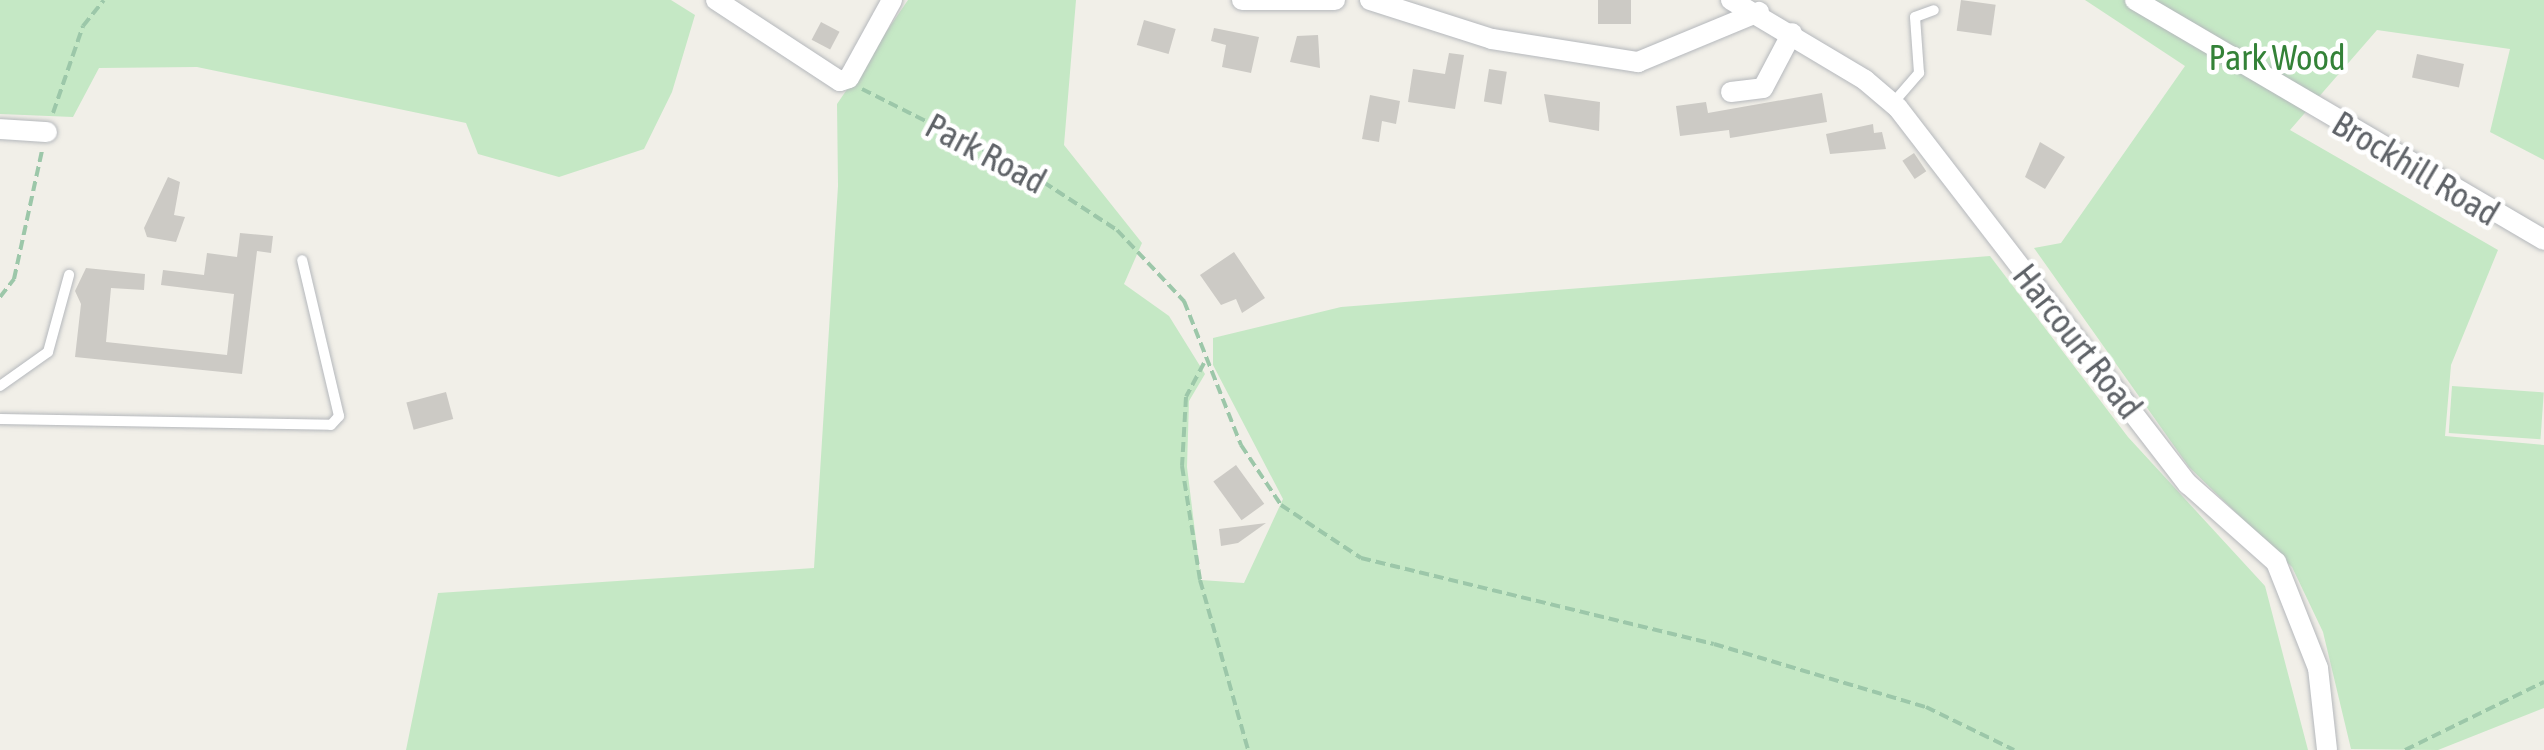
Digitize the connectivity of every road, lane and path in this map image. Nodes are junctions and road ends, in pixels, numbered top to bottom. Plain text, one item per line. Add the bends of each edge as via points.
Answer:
1 (104, 0) edge
2 (716, 0) edge
3 (892, 0) edge
4 (1242, 0) edge
5 (1335, 0) edge
6 (1370, 0) edge
7 (1730, 0) edge
8 (2135, 0) edge
9 (1934, 10) dead end
10 (1759, 12) junction
11 (1792, 33) junction
12 (844, 80) junction
13 (1731, 92) dead end
14 (1892, 104) junction
15 (0, 129) edge
16 (47, 132) junction
17 (2544, 240) edge
18 (302, 260) dead end
19 (69, 274) dead end
20 (0, 297) edge
21 (1205, 361) junction
22 (0, 386) edge
23 (0, 419) edge
24 (2544, 682) edge
25 (1248, 750) edge
26 (2014, 750) edge
27 (2327, 750) edge
28 (2405, 750) edge

1 - 16 path via 84,26
2 - 12 street via 834,80
3 - 12 street
4 - 5 street
6 - 10 street via 1492,39 1638,62
7 - 10 street, Harcourt Road
8 - 17 street, Brockhill Road
9 - 14 lane via 1915,17 1919,74
10 - 11 street, Harcourt Road
11 - 13 street via 1763,88
11 - 14 street, Harcourt Road
12 - 21 path, Park Road via 1030,174 1117,230 1184,301
14 - 27 street, Harcourt Road via 2188,484 2276,562 2318,668
15 - 16 street
16 - 20 path via 14,279
18 - 23 lane via 339,416 331,425
19 - 22 lane via 48,352
21 - 25 path via 1186,396 1182,466 1200,580
21 - 26 path, Park Road via 1240,445 1280,504 1361,558 1714,644 1926,707
24 - 28 path

